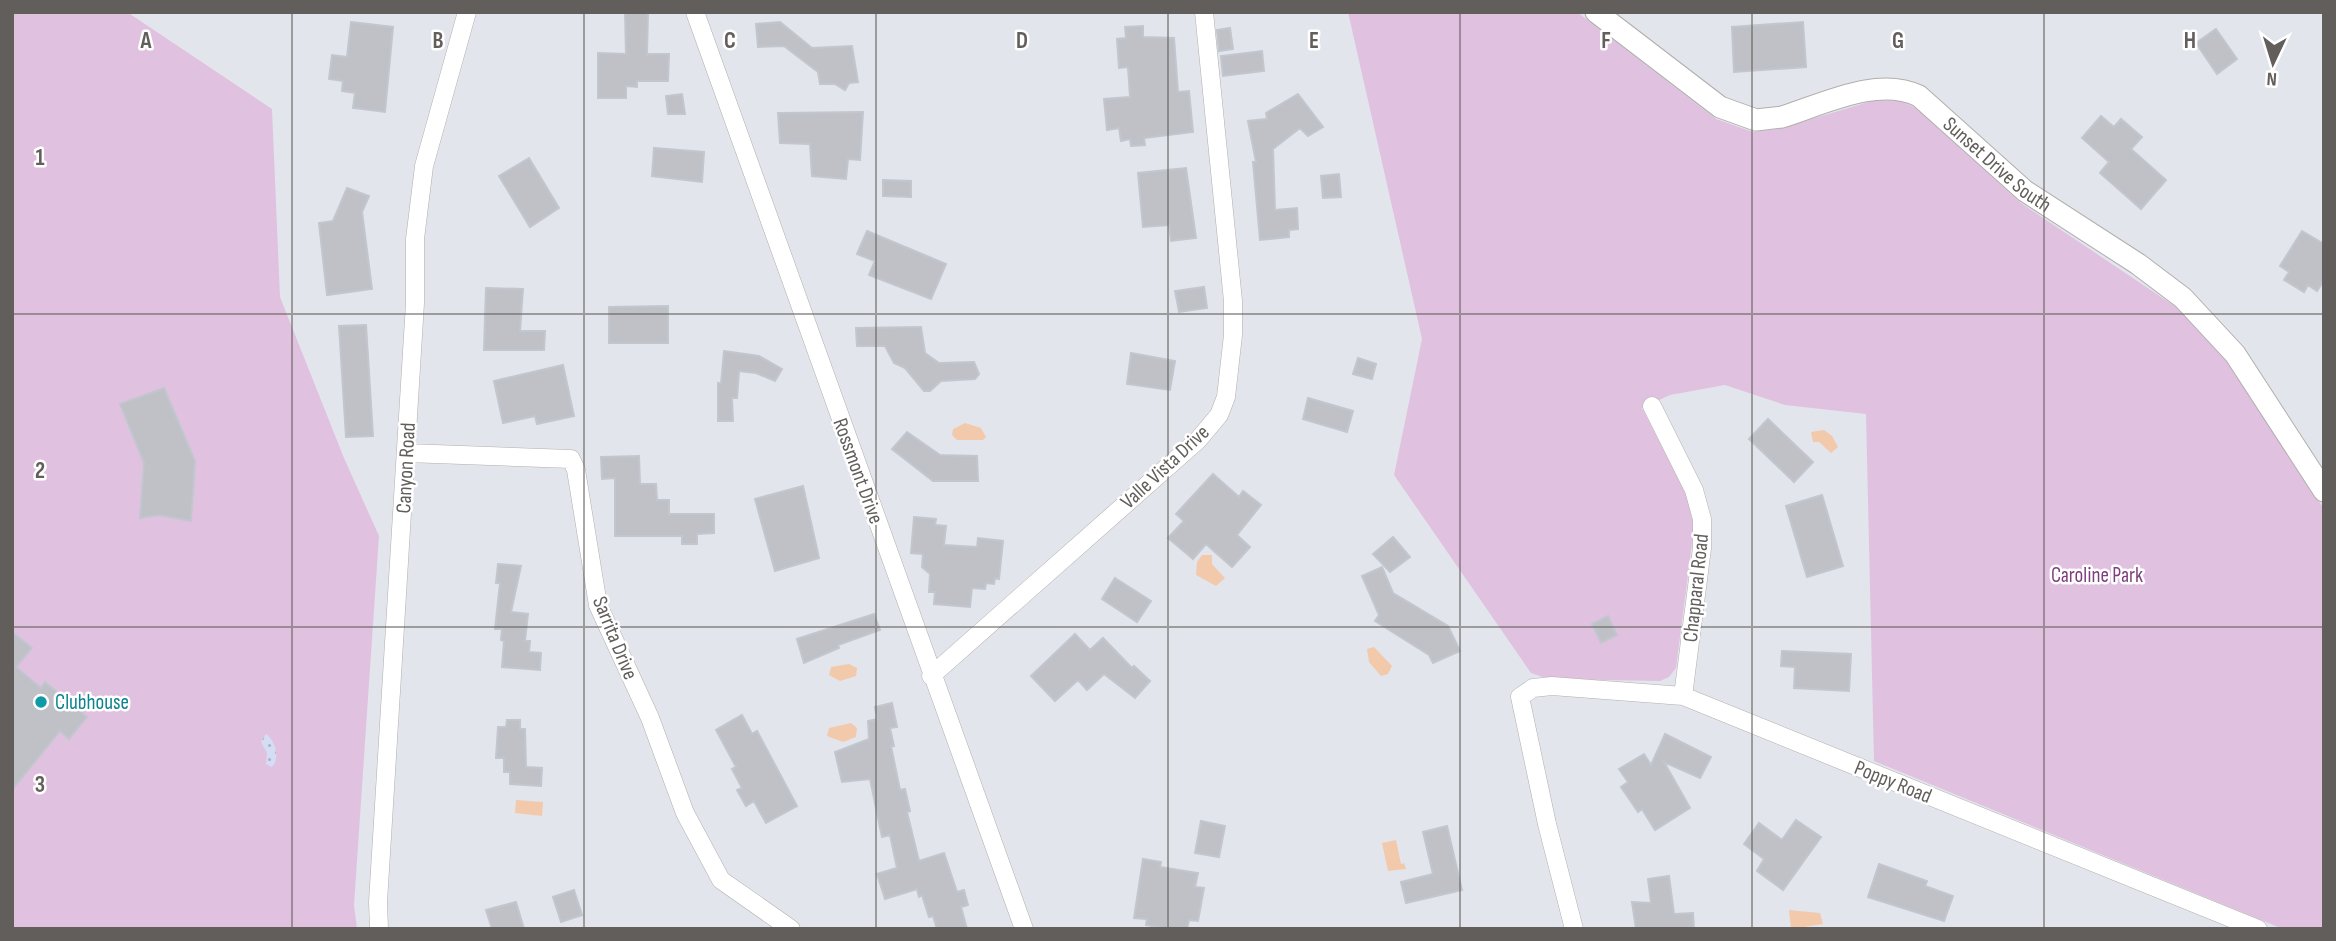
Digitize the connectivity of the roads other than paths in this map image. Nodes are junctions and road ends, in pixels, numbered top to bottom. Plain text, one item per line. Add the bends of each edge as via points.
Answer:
1 (467, 12) edge
2 (695, 12) edge
3 (1203, 12) edge
4 (1596, 12) edge
5 (1652, 406) dead end
6 (407, 453) junction
7 (2324, 491) edge
8 (931, 676) junction
9 (1684, 696) junction
10 (379, 929) edge
11 (791, 929) edge
12 (1024, 929) edge
13 (1574, 929) edge
14 (2258, 929) edge

1 - 6 street, Canyon Road via 424,166 415,239
2 - 8 street, Rossmont Drive
3 - 8 street, Valle Vista Drive via 1233,301 1231,360 1219,415 1198,440
4 - 7 street, Sunset Drive South via 1712,101 1742,117 1782,117 1878,88 1905,89 1919,96 2025,191 2183,298 2235,355
5 - 9 street, Chapparal Road via 1695,489 1702,519
6 - 10 street, Canyon Road
6 - 11 street, Sarrita Drive via 570,459 576,470 597,605 650,718 685,813 721,880
8 - 12 street, Rossmont Drive
9 - 13 street, Poppy Road via 1552,686 1533,688 1520,697
9 - 14 street, Poppy Road

